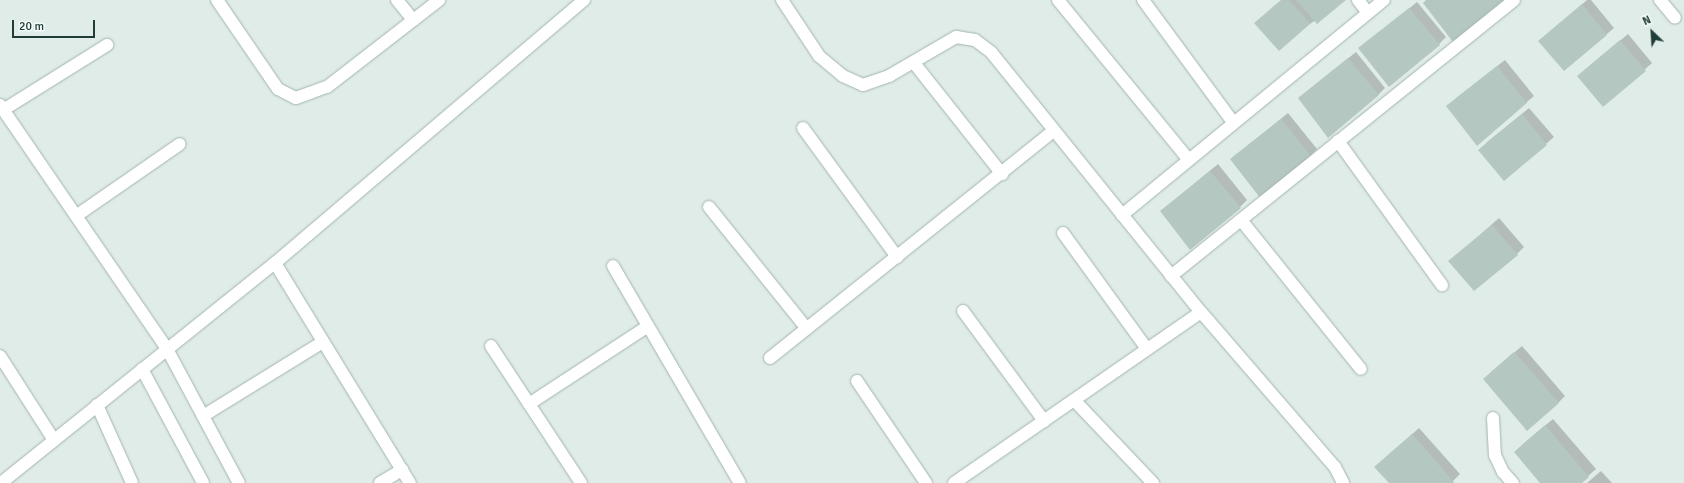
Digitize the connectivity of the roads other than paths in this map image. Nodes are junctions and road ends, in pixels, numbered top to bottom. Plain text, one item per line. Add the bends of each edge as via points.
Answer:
1 (217, 0) edge
2 (397, 0) edge
3 (440, 0) edge
4 (584, 0) edge
5 (782, 0) edge
6 (1058, 0) edge
7 (1143, 0) edge
8 (1358, 0) edge
9 (1384, 0) edge
10 (1514, 0) edge
11 (1660, 0) edge
12 (1368, 13) junction
13 (1675, 18) dead end
14 (413, 20) junction
15 (107, 45) dead end
16 (914, 63) junction
17 (2, 107) edge
18 (1233, 122) junction
19 (803, 128) dead end
20 (1053, 131) junction
21 (1338, 141) junction
22 (180, 144) dead end
23 (1188, 159) junction
24 (1002, 174) junction
25 (710, 206) dead end
26 (1122, 215) junction
27 (76, 216) junction
28 (1241, 220) junction
29 (1063, 233) dead end
30 (897, 257) junction
31 (275, 263) junction
32 (613, 266) dead end
33 (1171, 276) junction
34 (1442, 285) dead end
35 (963, 311) dead end
36 (1201, 312) junction
37 (648, 326) junction
38 (807, 329) junction
39 (323, 342) junction
40 (491, 346) dead end
41 (167, 349) junction
42 (1147, 349) junction
43 (0, 356) edge
44 (770, 358) dead end
45 (142, 369) junction
46 (1361, 369) dead end
47 (857, 381) dead end
48 (1074, 400) junction
49 (529, 404) junction
50 (97, 405) junction
51 (203, 416) junction
52 (1493, 418) dead end
53 (1044, 421) junction
54 (54, 440) junction
55 (402, 470) junction
56 (1, 483) edge
57 (132, 483) edge
58 (203, 483) edge
59 (239, 483) edge
60 (380, 483) edge
61 (410, 483) edge
62 (582, 483) edge
63 (740, 483) edge
64 (926, 483) edge
65 (954, 483) edge
66 (1153, 483) edge
67 (1343, 483) edge
68 (1513, 483) edge

1 - 14 street via 278,89 296,98 327,87
2 - 14 street
3 - 14 street
4 - 31 street
5 - 16 street via 819,56 843,76 863,85 890,76
6 - 23 street
7 - 18 street
8 - 12 street
9 - 12 street
10 - 21 street
11 - 13 street
12 - 18 street
15 - 17 street
16 - 20 street via 956,37 975,40 991,52
16 - 24 street
17 - 27 street
18 - 23 street
19 - 30 street
20 - 24 street
20 - 26 street
21 - 28 street
21 - 34 street
22 - 27 street
23 - 26 street
24 - 30 street
25 - 38 street
26 - 33 street
27 - 41 street
28 - 33 street
28 - 46 street
29 - 42 street
30 - 38 street
31 - 39 street
31 - 41 street
32 - 37 street
33 - 36 street
35 - 53 street
36 - 42 street
36 - 67 street via 1335,467
37 - 49 street
37 - 63 street
38 - 44 street
39 - 51 street
39 - 55 street
40 - 49 street
41 - 45 street
41 - 51 street
42 - 48 street
43 - 54 street
45 - 50 street
45 - 58 street
47 - 64 street
48 - 53 street
48 - 66 street
49 - 62 street
50 - 54 street
50 - 57 street
51 - 59 street
52 - 68 street via 1495,455 1502,472
53 - 65 street
54 - 56 street
55 - 60 street
55 - 61 street

